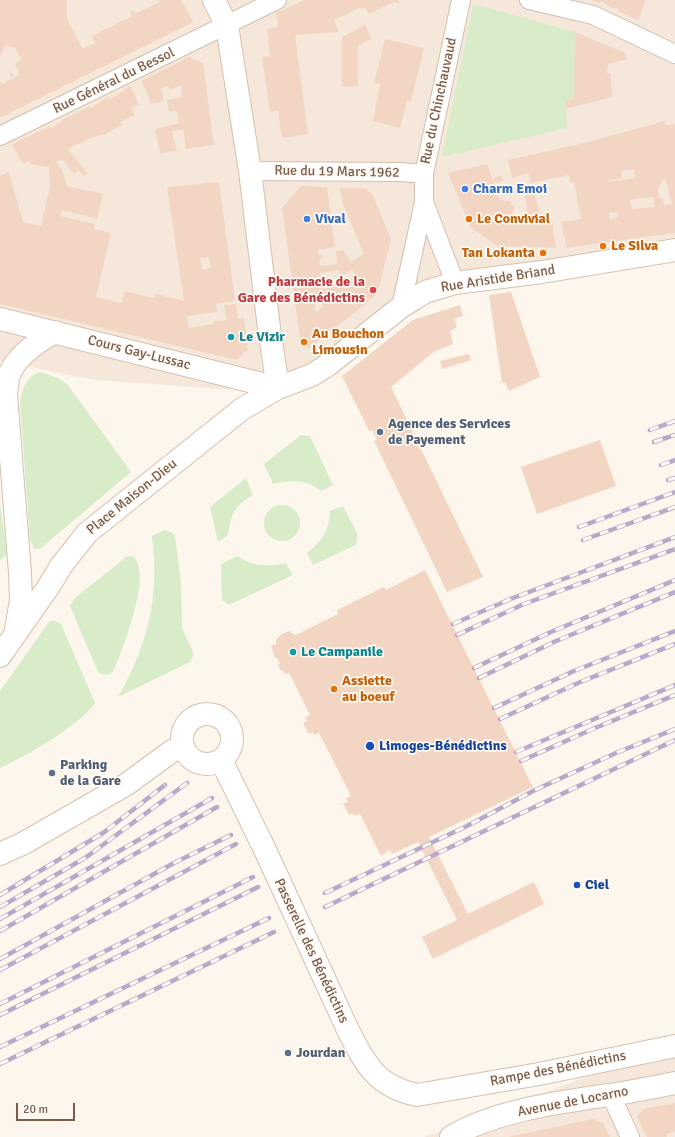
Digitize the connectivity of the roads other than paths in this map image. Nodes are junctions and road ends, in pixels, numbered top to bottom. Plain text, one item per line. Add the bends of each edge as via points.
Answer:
1 (214, 0) edge
2 (277, 0) edge
3 (461, 0) edge
4 (529, 0) edge
5 (227, 26) junction
6 (675, 54) edge
7 (0, 136) edge
8 (250, 170) junction
9 (424, 174) junction
10 (424, 202) junction
11 (675, 250) edge
12 (455, 283) junction
13 (400, 307) junction
14 (0, 319) edge
15 (55, 332) junction
16 (278, 388) junction
17 (3, 389) edge
18 (15, 635) junction
19 (0, 656) edge
20 (182, 746) junction
21 (221, 760) junction
22 (0, 854) edge
23 (675, 1046) edge
24 (675, 1083) edge
25 (441, 1092) joint
26 (610, 1095) junction
27 (451, 1137) edge
28 (630, 1137) edge

1 - 5 street
2 - 5 street, Rue Général du Bessol
3 - 9 street, Rue du Chinchauvaud
4 - 6 street via 593,15
5 - 7 street, Rue Général du Bessol
5 - 8 street
8 - 9 street, Rue du 19 Mars 1962
8 - 16 street
9 - 10 street, Rue du Chinchauvaud
10 - 12 street, Rue du Chinchauvaud
10 - 13 street, Rue du Chinchauvaud
11 - 12 street, Rue Aristide Briand via 542,272
12 - 13 street, Rue Aristide Briand via 425,292
13 - 16 street, Rue Aristide Briand via 328,365 312,375
14 - 15 street, Cours Gay-Lussac
15 - 16 street, Cours Gay-Lussac
15 - 17 street, Place Maison-Dieu via 36,344 17,362
16 - 18 street, Place Maison-Dieu via 242,409 214,430 87,533 61,566
17 - 18 street, Place Maison-Dieu via 20,573 19,613
18 - 19 street, Place Maison-Dieu
20 - 21 street via 191,759 198,763 206,764
20 - 21 street via 182,733 188,721 202,714 217,716 224,720 232,734 230,748
20 - 22 street via 127,784
21 - 25 street, Passerelle des Bénédictins via 346,1025 368,1066 377,1077 408,1093 417,1095
23 - 25 street, Rampe des Bénédictins
24 - 26 street, Avenue de Locarno
26 - 27 street, Avenue de Locarno via 566,1100 501,1116
26 - 28 street

